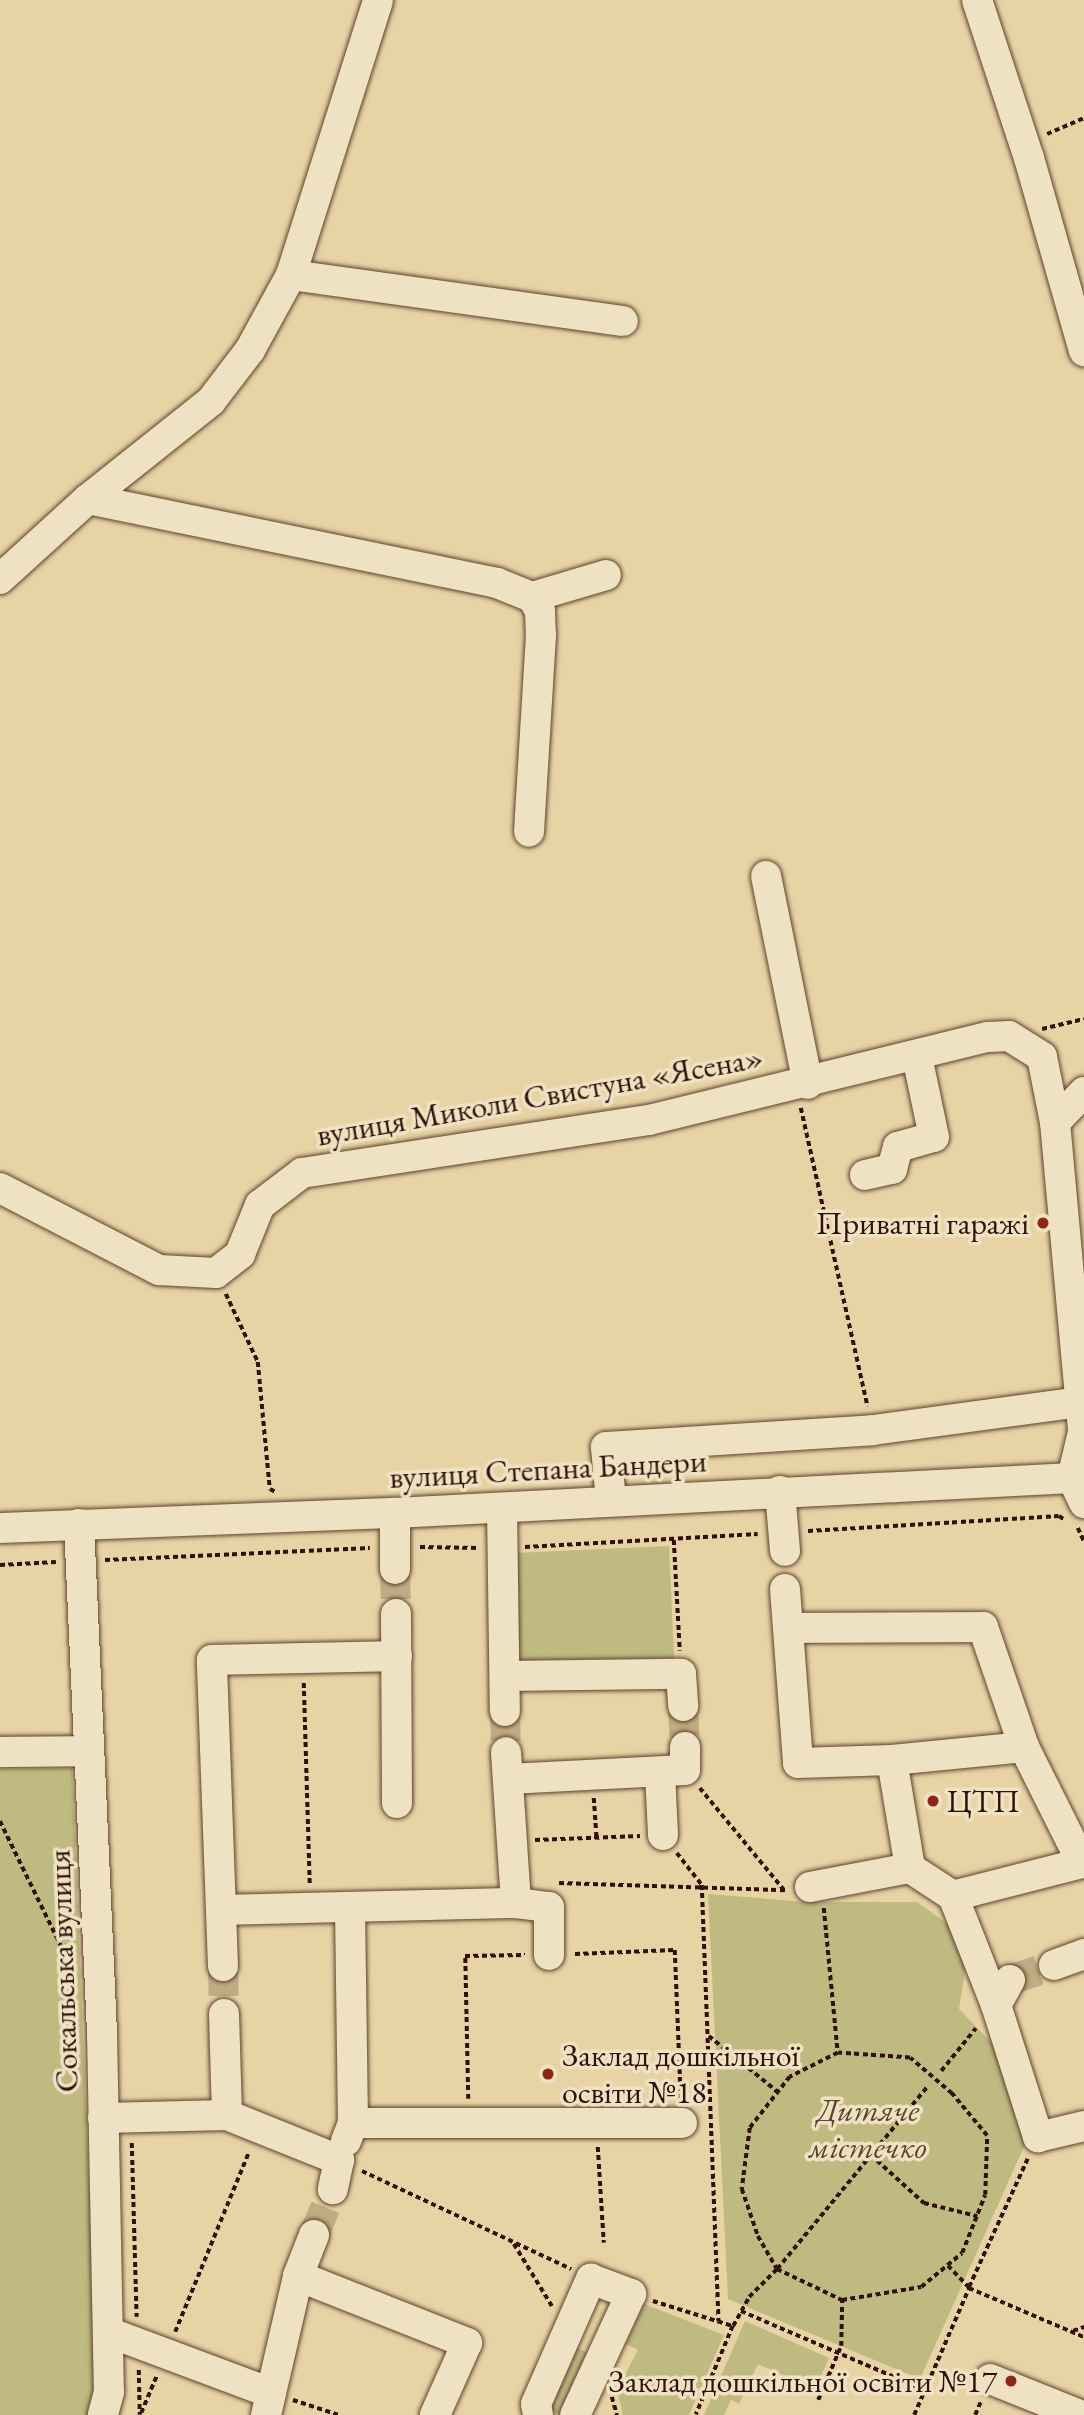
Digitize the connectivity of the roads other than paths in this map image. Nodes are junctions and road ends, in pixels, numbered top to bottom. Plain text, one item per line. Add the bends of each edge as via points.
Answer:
1 (378, 0) edge
2 (977, 0) edge
3 (291, 275) junction
4 (623, 321) dead end
5 (1084, 351) edge
6 (88, 499) junction
7 (606, 575) dead end
8 (0, 579) edge
9 (533, 597) junction
10 (529, 832) dead end
11 (766, 876) dead end
12 (917, 1056) junction
13 (802, 1085) junction
14 (1084, 1093) edge
15 (1055, 1122) junction
16 (864, 1175) dead end
17 (0, 1188) edge
18 (1081, 1402) junction
19 (1080, 1486) edge
20 (780, 1491) junction
21 (611, 1501) junction
22 (502, 1508) junction
23 (395, 1513) junction
24 (79, 1524) junction
25 (0, 1528) edge
26 (785, 1550) dead end
27 (396, 1569) tunnel mouth
28 (785, 1589) dead end
29 (396, 1614) tunnel mouth
30 (788, 1628) junction
31 (397, 1656) junction
32 (505, 1676) junction
33 (683, 1706) tunnel mouth
34 (506, 1711) tunnel mouth
35 (1024, 1747) junction
36 (89, 1751) junction
37 (0, 1752) edge
38 (892, 1760) junction
39 (397, 1803) dead end
40 (663, 1835) road end
41 (910, 1868) junction
42 (797, 1888) road end
43 (953, 1896) junction
44 (516, 1903) junction
45 (350, 1908) junction
46 (224, 1910) junction
47 (1084, 1954) edge
48 (549, 1955) road end
49 (1054, 1965) tunnel mouth
50 (223, 1966) tunnel mouth
51 (224, 2014) tunnel mouth
52 (227, 2115) junction
53 (103, 2118) junction
54 (353, 2123) junction
55 (682, 2123) road end
56 (1084, 2126) edge
57 (314, 2235) tunnel mouth
58 (298, 2276) junction
59 (108, 2332) junction
60 (990, 2379) dead end
61 (268, 2404) edge
62 (103, 2415) edge
63 (435, 2415) edge
64 (538, 2415) edge
65 (575, 2415) edge
66 (1080, 2415) edge

1 - 3 street
2 - 5 street via 1029,158
3 - 4 street
3 - 6 street via 250,350 211,401
6 - 8 street
6 - 9 street via 497,583
7 - 9 street
9 - 10 street via 540,611 541,635
11 - 13 street
12 - 13 street, вулиця Миколи Свистуна «Ясена»
12 - 15 street, вулиця Миколи Свистуна «Ясена» via 1009,1036 1042,1057
12 - 16 street via 934,1137 898,1147 892,1169
13 - 17 street, вулиця Миколи Свистуна «Ясена» via 649,1120 302,1173 260,1205 240,1254 216,1273 159,1270
14 - 15 street
15 - 18 street
18 - 19 street
18 - 21 street via 873,1430 606,1447
19 - 20 street, вулиця Степана Бандери
20 - 21 street, вулиця Степана Бандери
20 - 26 street
21 - 22 street, вулиця Степана Бандери
22 - 23 street, вулиця Степана Бандери
22 - 32 street
23 - 24 street, вулиця Степана Бандери
23 - 27 street
24 - 25 street, вулиця Степана Бандери
24 - 36 street, Сокальська вулиця via 92,1561
28 - 30 street
29 - 31 street
30 - 35 street via 984,1627
30 - 38 street via 798,1762
31 - 39 street
31 - 46 street via 212,1660
32 - 33 street via 681,1674
32 - 34 street
35 - 38 street
35 - 43 street via 1082,1863
36 - 37 street
36 - 53 street, Сокальська вулиця
38 - 41 street
40 - 44 street via 677,1763 592,1775 507,1765
41 - 42 street
41 - 43 street
43 - 56 street via 1003,1993 1038,2137
44 - 45 street
44 - 48 street via 549,1907
45 - 46 street
45 - 54 street
46 - 50 street
47 - 49 street
51 - 52 street
52 - 53 street
52 - 54 street via 259,2128 336,2174
53 - 59 street, Сокальська вулиця
54 - 55 street
57 - 58 street
58 - 61 street
58 - 63 street via 467,2343
59 - 61 street
59 - 62 street, Сокальська вулиця via 109,2392
60 - 66 street
64 - 65 street via 536,2404 591,2279 631,2294

